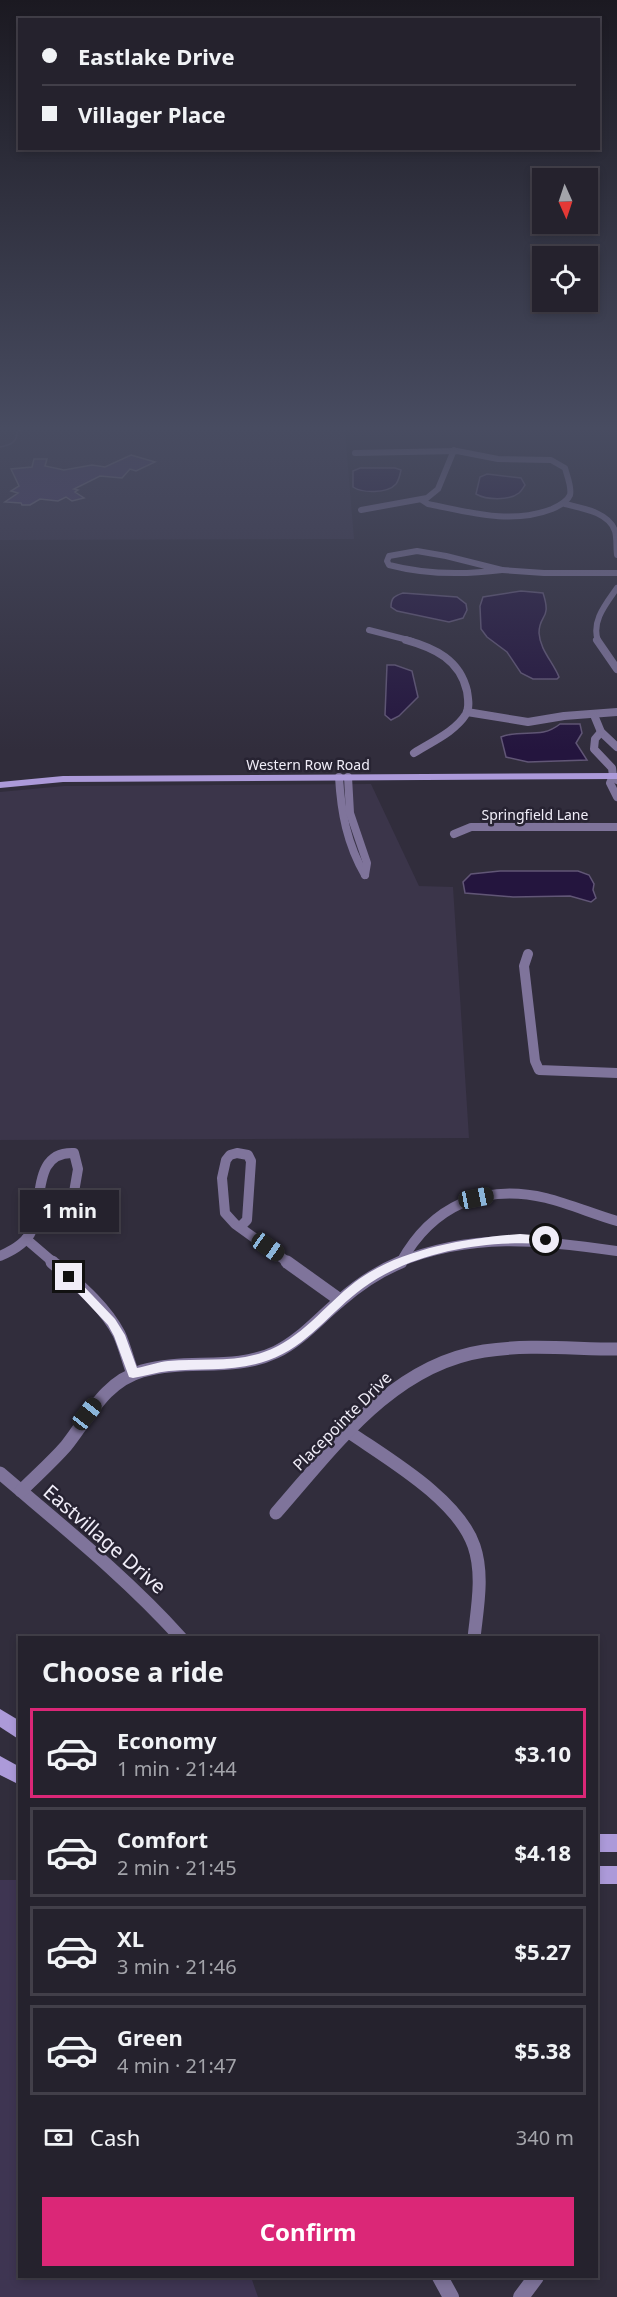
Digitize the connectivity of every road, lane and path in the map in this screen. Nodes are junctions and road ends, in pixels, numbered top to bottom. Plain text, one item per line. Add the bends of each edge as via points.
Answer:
1 (616, 537) edge
2 (617, 555) edge
3 (502, 570) junction
4 (617, 573) edge
5 (617, 588) edge
6 (369, 630) dead end
7 (617, 669) edge
8 (467, 712) junction
9 (617, 712) edge
10 (594, 715) junction
11 (601, 732) junction
12 (617, 747) edge
13 (414, 753) dead end
14 (616, 760) edge
15 (614, 777) edge
16 (344, 781) junction
17 (0, 785) edge
18 (0, 792) edge
19 (617, 797) edge
20 (617, 827) edge
21 (454, 834) dead end
22 (528, 954) dead end
23 (617, 1072) edge
24 (38, 1208) junction
25 (617, 1221) edge
26 (240, 1227) junction
27 (26, 1239) junction
28 (617, 1251) edge
29 (0, 1256) edge
30 (401, 1262) junction
31 (340, 1300) junction
32 (617, 1349) edge
33 (133, 1374) junction
34 (350, 1432) junction
35 (0, 1473) edge
36 (21, 1491) junction
37 (276, 1513) dead end
38 (179, 1636) edge
39 (474, 1636) edge
40 (0, 1717) edge
41 (18, 1730) edge
42 (0, 1765) edge
43 (18, 1776) edge
44 (598, 1843) edge
45 (617, 1843) edge
46 (598, 1875) edge
47 (617, 1875) edge
48 (441, 2278) edge
49 (535, 2278) edge
50 (451, 2297) edge
51 (521, 2297) edge

1 - 2 street
3 - 3 street via 423,552 397,553 387,561 402,569 432,574
3 - 4 street
5 - 7 street via 604,606 594,635
6 - 8 street via 426,646 448,658 465,678
8 - 10 street via 528,722
8 - 13 street
9 - 10 street
10 - 11 street
11 - 12 street
11 - 15 street via 594,749
14 - 15 street
15 - 16 street, Western Row Road
15 - 19 street
16 - 16 street via 342,816 365,875 367,863
16 - 17 street, Western Row Road via 63,779
16 - 18 street, Western Row Road via 85,786
20 - 21 street, Springfield Lane via 471,827
22 - 23 street via 524,966 539,1070
24 - 24 street via 51,1155 74,1153 79,1163 74,1196 61,1206
24 - 27 street
25 - 30 street via 540,1197 491,1195 461,1203 435,1217 409,1242
26 - 26 street via 223,1206 225,1160 238,1151 251,1161 247,1220
26 - 31 street
27 - 29 street
27 - 33 street via 112,1322
28 - 30 street via 546,1240 494,1239 452,1246
30 - 31 street via 360,1284
31 - 33 street via 298,1338 268,1356 232,1364 167,1366
32 - 34 street, Placepointe Drive via 484,1351 442,1362 403,1382
33 - 36 street via 99,1399 72,1438
34 - 37 street, Placepointe Drive
34 - 39 street via 446,1504 466,1527 478,1565
35 - 36 street, Eastvillage Drive
36 - 38 street, Eastvillage Drive via 119,1575
40 - 41 street
42 - 43 street
44 - 45 street
46 - 47 street
48 - 50 street
49 - 51 street

